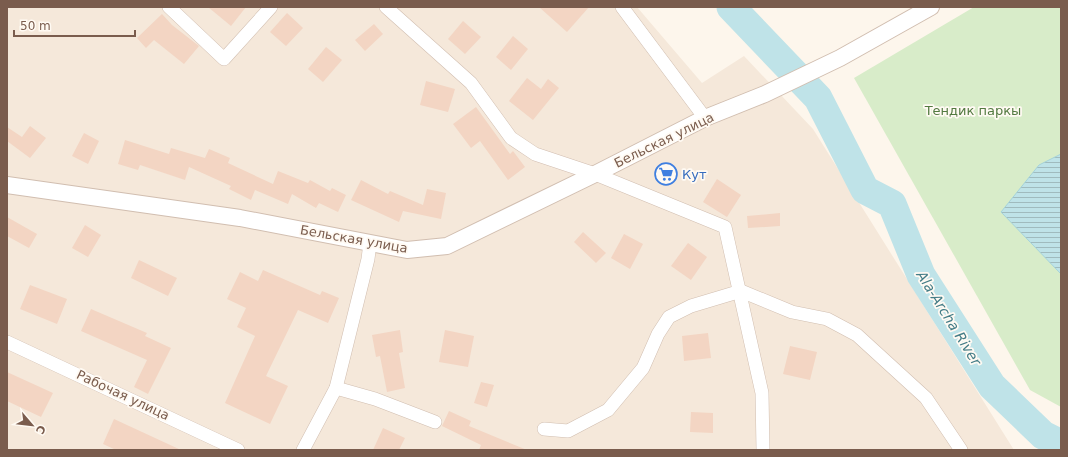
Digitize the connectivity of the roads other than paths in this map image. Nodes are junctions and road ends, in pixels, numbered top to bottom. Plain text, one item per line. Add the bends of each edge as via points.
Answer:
1 (169, 7) edge
2 (271, 7) edge
3 (386, 7) edge
4 (622, 7) edge
5 (931, 7) edge
6 (705, 118) junction
7 (595, 174) junction
8 (7, 185) edge
9 (370, 242) junction
10 (741, 291) junction
11 (7, 342) edge
12 (336, 388) junction
13 (435, 422) dead end
14 (544, 429) dead end
15 (238, 450) edge
16 (303, 450) edge
17 (764, 450) edge
18 (961, 450) edge

1 - 2 street via 224,59
3 - 7 street via 471,83 511,138 535,154
4 - 6 street
5 - 6 street, Бельская улица via 840,58 766,94
6 - 7 street, Бельская улица
7 - 9 street, Бельская улица via 447,246 407,250
7 - 10 street via 725,227
8 - 9 street, Бельская улица via 240,218
9 - 12 street
10 - 14 street via 691,306 669,317 658,334 643,368 608,410 568,431
10 - 17 street via 762,393
10 - 18 street via 792,312 827,319 858,335 926,398
11 - 15 street, Рабочая улица
12 - 13 street via 375,399
12 - 16 street

